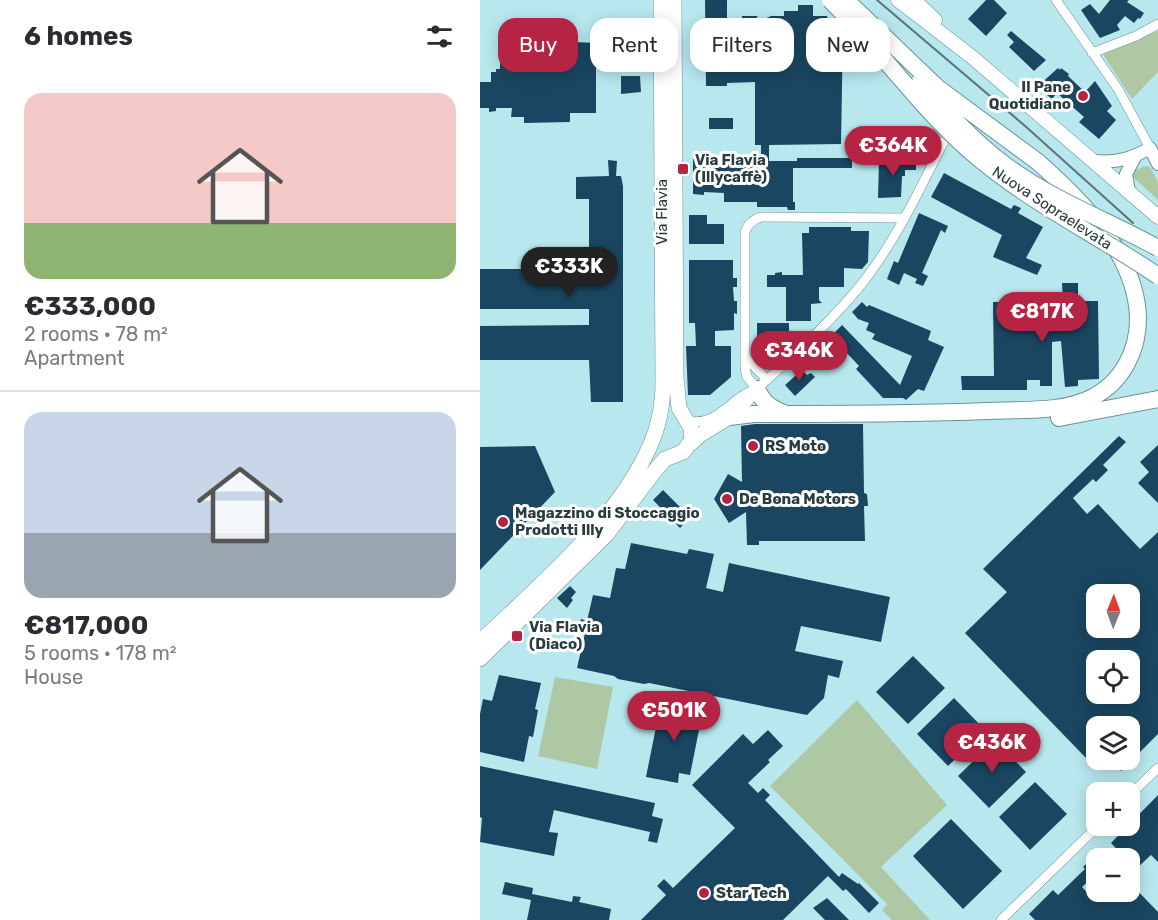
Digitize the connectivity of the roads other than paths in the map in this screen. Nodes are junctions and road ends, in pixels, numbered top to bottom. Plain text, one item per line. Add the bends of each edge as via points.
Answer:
1 (661, 0) edge
2 (674, 0) edge
3 (830, 0) edge
4 (846, 0) edge
5 (898, 0) edge
6 (914, 0) edge
7 (1056, 0) edge
8 (1158, 24) edge
9 (1092, 53) junction
10 (972, 57) junction
11 (966, 99) dead end
12 (1150, 148) junction
13 (1135, 157) junction
14 (1094, 160) junction
15 (1158, 164) edge
16 (1129, 191) junction
17 (1158, 217) edge
18 (905, 218) junction
19 (1158, 248) edge
20 (1158, 276) edge
21 (762, 385) junction
22 (1158, 399) edge
23 (786, 414) junction
24 (1016, 414) junction
25 (729, 417) junction
26 (687, 421) junction
27 (655, 429) junction
28 (690, 444) junction
29 (673, 455) junction
30 (480, 642) edge
31 (480, 659) edge
32 (1158, 768) edge
33 (1140, 785) edge
34 (1088, 836) edge
35 (1001, 920) edge

1 - 27 main road, Via Flavia via 663,397
2 - 26 main road, Via Flavia via 676,377 679,408
3 - 20 highway, Nuova Sopraelevata, bridge via 936,118 982,161
4 - 19 highway, Nuova Sopraelevata, bridge via 945,110 989,152 1067,203
4 - 24 highway, bridge via 938,88 1071,191 1100,226 1128,274 1138,326 1133,349 1117,379 1095,396 1075,404
5 - 10 main road
6 - 10 main road
7 - 9 street
8 - 9 street
9 - 12 street via 1118,89
10 - 14 main road
11 - 18 street
12 - 13 street
12 - 15 street
13 - 14 street via 1111,162
13 - 16 street via 1126,174
14 - 16 main road
16 - 17 main road
18 - 21 street via 871,273 849,299
18 - 21 street via 753,220 745,232 745,357 747,377
21 - 23 highway via 760,396 770,408
21 - 25 street
21 - 26 street via 712,419 700,423
22 - 24 highway via 1056,418
23 - 24 highway
23 - 25 highway
25 - 28 main road
26 - 27 main road via 674,416 662,419
26 - 28 main road, Via Flavia via 692,432
27 - 29 main road via 660,450
27 - 30 main road, Via Flavia via 638,470 611,508 575,550
28 - 29 main road
29 - 31 main road via 657,468 607,534
32 - 33 street
34 - 35 street

